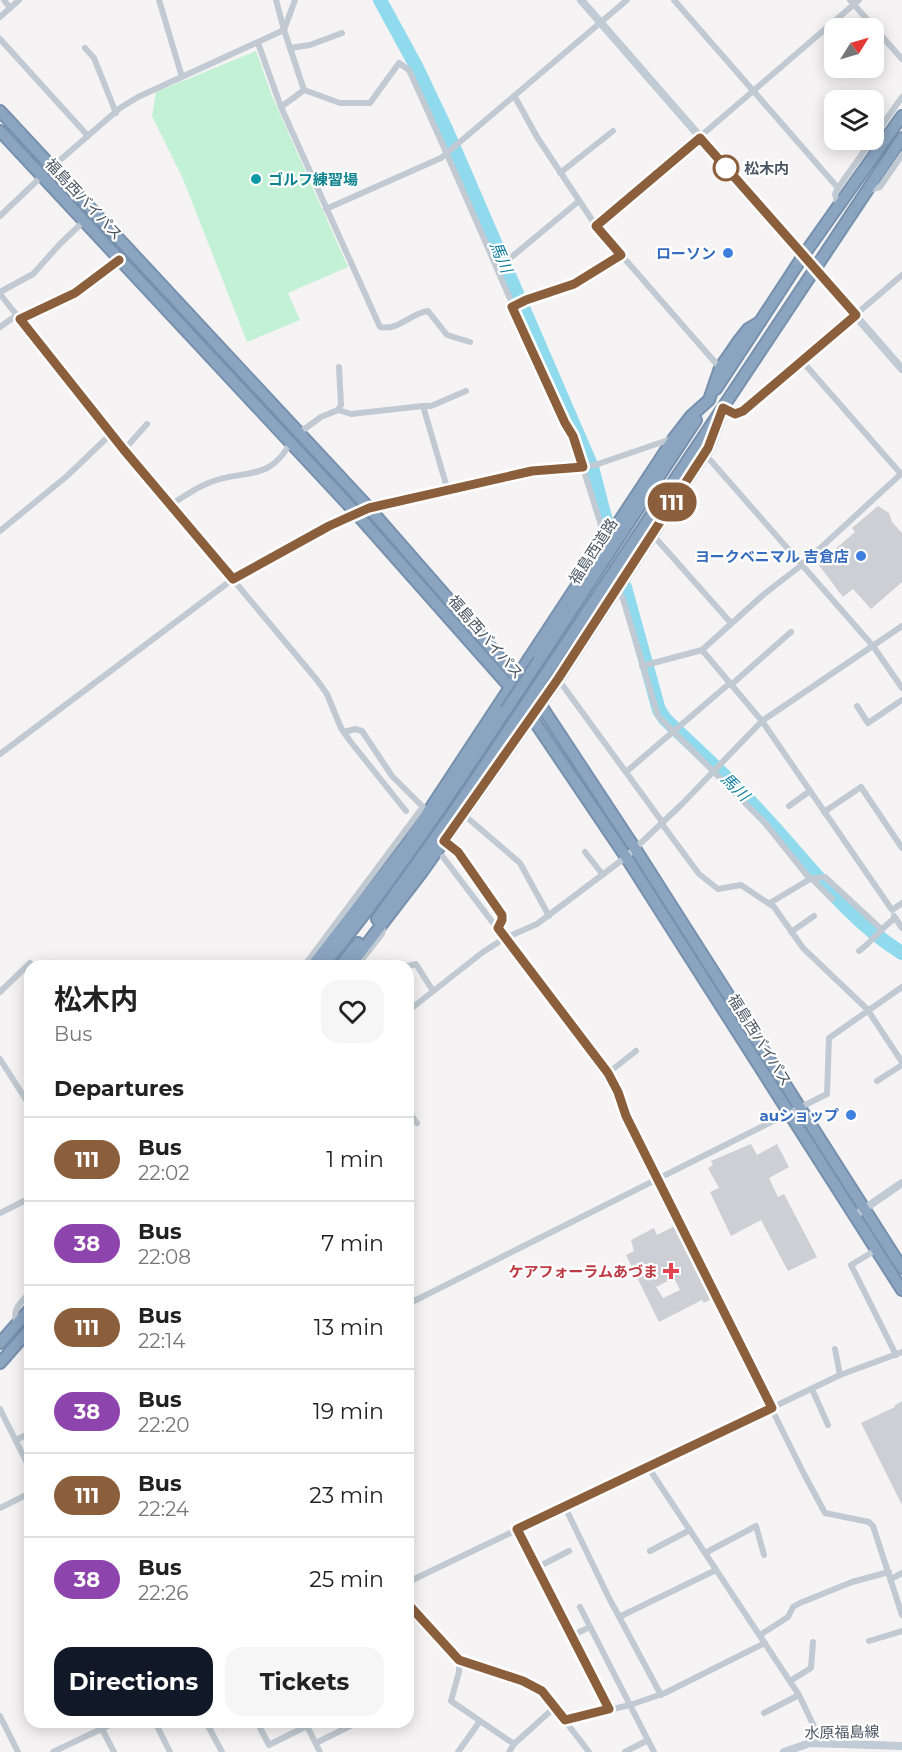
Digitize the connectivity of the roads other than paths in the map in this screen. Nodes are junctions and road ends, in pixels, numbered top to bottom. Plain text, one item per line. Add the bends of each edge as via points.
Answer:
1 (4, 0) edge
2 (19, 0) edge
3 (159, 0) edge
4 (276, 0) edge
5 (295, 0) edge
6 (581, 0) edge
7 (627, 0) edge
8 (674, 0) edge
9 (854, 1) edge
10 (10, 8) junction
11 (0, 17) edge
12 (601, 22) junction
13 (284, 30) junction
14 (342, 33) dead end
15 (0, 39) edge
16 (258, 43) junction
17 (85, 48) dead end
18 (290, 48) junction
19 (902, 59) edge
20 (182, 76) junction
21 (304, 90) junction
22 (754, 92) junction
23 (515, 97) junction
24 (902, 97) edge
25 (281, 107) junction
26 (0, 111) edge
27 (116, 112) junction
28 (902, 116) edge
29 (884, 122) edge
30 (613, 130) dead end
31 (0, 131) edge
32 (88, 136) junction
33 (700, 138) junction
34 (902, 138) edge
35 (864, 150) edge
36 (448, 152) junction
37 (902, 155) edge
38 (52, 167) junction
39 (560, 173) junction
40 (42, 176) junction
41 (838, 188) junction
42 (867, 190) junction
43 (579, 201) junction
44 (838, 206) junction
45 (326, 209) junction
46 (0, 216) edge
47 (84, 221) junction
48 (596, 226) junction
49 (621, 255) junction
50 (803, 256) junction
51 (119, 260) junction
52 (498, 265) junction
53 (815, 269) junction
54 (902, 275) edge
55 (0, 293) edge
56 (514, 306) junction
57 (856, 315) junction
58 (18, 317) junction
59 (760, 322) junction
60 (0, 327) edge
61 (470, 342) dead end
62 (801, 361) junction
63 (339, 367) dead end
64 (720, 368) junction
65 (902, 369) edge
66 (465, 391) dead end
67 (709, 400) junction
68 (423, 406) junction
69 (723, 408) junction
70 (338, 410) junction
71 (147, 424) dead end
72 (299, 433) junction
73 (111, 434) junction
74 (674, 438) junction
75 (290, 443) junction
76 (124, 450) junction
77 (704, 453) junction
78 (588, 466) junction
79 (901, 474) edge
80 (448, 491) junction
81 (170, 505) junction
82 (369, 508) junction
83 (356, 513) junction
84 (0, 531) edge
85 (651, 533) junction
86 (606, 541) junction
87 (803, 564) junction
88 (233, 579) junction
89 (617, 588) junction
90 (731, 623) junction
91 (902, 626) edge
92 (791, 632) dead end
93 (873, 646) junction
94 (702, 650) junction
95 (645, 666) junction
96 (517, 675) junction
97 (558, 679) junction
98 (900, 680) edge
99 (730, 684) junction
100 (510, 687) junction
101 (902, 688) edge
102 (902, 700) edge
103 (540, 704) junction
104 (856, 706) dead end
105 (532, 716) junction
106 (762, 721) junction
107 (675, 730) junction
108 (344, 732) junction
109 (0, 754) edge
110 (715, 770) junction
111 (627, 772) junction
112 (810, 791) junction
113 (789, 806) dead end
114 (427, 807) junction
115 (406, 811) dead end
116 (824, 812) junction
117 (463, 814) junction
118 (662, 824) junction
119 (444, 841) junction
120 (902, 848) edge
121 (636, 849) junction
122 (585, 852) dead end
123 (443, 857) dead end
124 (626, 858) junction
125 (603, 875) junction
126 (814, 878) junction
127 (832, 899) dead end
128 (770, 903) junction
129 (902, 903) edge
130 (892, 910) junction
131 (549, 916) junction
132 (814, 916) dead end
133 (895, 918) junction
134 (385, 921) junction
135 (498, 928) junction
136 (902, 928) edge
137 (879, 930) junction
138 (791, 932) junction
139 (505, 938) junction
140 (859, 951) dead end
141 (308, 960) edge
142 (317, 960) edge
143 (328, 960) edge
144 (345, 960) edge
145 (355, 960) edge
146 (362, 960) edge
147 (414, 964) edge
148 (24, 969) edge
149 (902, 987) edge
150 (433, 991) junction
151 (0, 992) edge
152 (414, 1006) edge
153 (867, 1010) junction
154 (636, 1051) dead end
155 (0, 1059) edge
156 (901, 1059) edge
157 (608, 1073) junction
158 (877, 1081) dead end
159 (24, 1097) edge
160 (800, 1108) junction
161 (789, 1114) junction
162 (414, 1119) edge
163 (417, 1123) dead end
164 (657, 1178) junction
165 (902, 1183) edge
166 (24, 1201) edge
167 (864, 1209) junction
168 (0, 1213) edge
169 (854, 1216) junction
170 (876, 1250) junction
171 (902, 1268) edge
172 (902, 1290) edge
173 (24, 1299) edge
174 (414, 1301) edge
175 (24, 1316) edge
176 (17, 1324) junction
177 (24, 1336) edge
178 (0, 1343) edge
179 (835, 1349) dead end
180 (900, 1355) edge
181 (0, 1363) edge
182 (840, 1375) junction
183 (812, 1389) junction
184 (772, 1408) junction
185 (0, 1409) edge
186 (828, 1425) dead end
187 (24, 1436) edge
188 (16, 1440) junction
189 (24, 1457) edge
190 (648, 1467) junction
191 (24, 1496) edge
192 (565, 1507) junction
193 (0, 1508) edge
194 (517, 1529) junction
195 (690, 1530) junction
196 (570, 1551) dead end
197 (650, 1551) dead end
198 (705, 1553) junction
199 (764, 1555) dead end
200 (536, 1568) junction
201 (716, 1570) junction
202 (902, 1574) edge
203 (890, 1575) junction
204 (414, 1579) edge
205 (580, 1606) dead end
206 (414, 1611) edge
207 (902, 1615) edge
208 (620, 1617) junction
209 (590, 1627) junction
210 (902, 1631) edge
211 (760, 1635) junction
212 (572, 1636) junction
213 (869, 1641) dead end
214 (813, 1642) dead end
215 (765, 1643) junction
216 (459, 1660) junction
217 (790, 1681) junction
218 (661, 1695) junction
219 (799, 1695) junction
220 (630, 1705) junction
221 (555, 1707) junction
222 (609, 1709) junction
223 (764, 1713) dead end
224 (0, 1716) edge
225 (565, 1720) junction
226 (480, 1721) junction
227 (158, 1728) edge
228 (209, 1728) edge
229 (260, 1728) edge
230 (299, 1728) edge
231 (308, 1728) edge
232 (346, 1728) edge
233 (102, 1729) joint
234 (648, 1740) junction
235 (316, 1743) junction
236 (822, 1743) junction
237 (271, 1744) junction
238 (514, 1744) junction
239 (902, 1746) edge
240 (875, 1748) edge
241 (65, 1749) edge
242 (18, 1752) edge
243 (53, 1752) edge
244 (114, 1752) edge
245 (170, 1752) edge
246 (222, 1752) edge
247 (274, 1752) edge
248 (320, 1752) edge
249 (458, 1752) edge
250 (509, 1752) edge
251 (589, 1752) edge
252 (625, 1752) edge
253 (654, 1752) edge
254 (784, 1752) edge

1 - 10 street
2 - 10 street
3 - 20 street
4 - 13 street
5 - 13 street
6 - 12 street
7 - 12 street
8 - 22 street
9 - 19 street
9 - 22 street
10 - 11 street
12 - 23 street
12 - 33 street
13 - 16 street
13 - 18 street
14 - 18 street
15 - 32 street
16 - 20 street
16 - 25 street
17 - 27 street via 94,58
18 - 21 street
20 - 27 street
21 - 25 street
21 - 36 street via 340,103 370,103 399,63 409,70
22 - 33 street
22 - 41 street
23 - 36 street
23 - 39 street
24 - 29 street
25 - 45 street
26 - 38 highway, 福島西バイパス
27 - 32 street
28 - 44 highway, 福島西道路
30 - 39 street
31 - 40 highway, 福島西バイパス
32 - 38 street
33 - 48 street
33 - 50 street
34 - 42 highway, 福島西道路
35 - 41 street
36 - 45 street
36 - 52 street
37 - 42 street via 879,187
38 - 72 highway, 福島西バイパス
39 - 43 street
40 - 46 street
40 - 47 highway, 福島西バイパス
41 - 44 street
42 - 53 highway, 福島西道路
43 - 48 street
43 - 52 street
44 - 50 highway, 福島西道路
45 - 61 street via 380,327 392,327 429,311 447,335
47 - 51 highway, 福島西バイパス
47 - 55 street via 39,270
48 - 49 street
49 - 56 street via 574,284
49 - 64 street
50 - 53 street
50 - 59 highway, 福島西道路
51 - 58 street via 75,293
51 - 75 highway, 福島西バイパス
52 - 56 street
53 - 57 street
53 - 69 highway, 福島西道路
54 - 57 street
55 - 58 street
56 - 78 street
57 - 62 street
57 - 65 street
58 - 60 street
58 - 73 street
59 - 64 highway via 748,328
59 - 67 highway, 福島西道路
62 - 69 street via 743,411 735,414
62 - 79 street
63 - 70 street
64 - 67 highway
66 - 68 street
67 - 74 highway
67 - 143 highway, 福島西道路, bridge via 404,861
68 - 70 street via 351,414
68 - 80 street
69 - 77 highway
69 - 144 highway, 福島西道路, bridge via 455,810
70 - 72 street
71 - 76 street
72 - 82 highway, 福島西バイパス
73 - 76 street
73 - 84 street
74 - 78 street
74 - 86 highway
75 - 81 street via 269,468 207,483
75 - 83 highway, 福島西バイパス
76 - 81 street
77 - 85 highway
77 - 87 street
78 - 80 street via 532,471
78 - 86 street
79 - 87 street
80 - 82 street
81 - 88 street
82 - 83 street
82 - 96 highway, 福島西バイパス
83 - 88 street
83 - 100 highway, 福島西バイパス
85 - 89 highway
85 - 90 street
86 - 96 highway
87 - 90 street
87 - 93 street
88 - 108 street via 327,694
88 - 109 street
89 - 95 street
89 - 97 highway
90 - 94 street
91 - 93 street
92 - 99 street
93 - 98 street
93 - 106 street
94 - 95 street
94 - 99 street
95 - 107 street via 658,716
96 - 100 highway
96 - 103 highway, 福島西バイパス
97 - 103 highway
97 - 111 street
98 - 101 street
99 - 106 street
99 - 107 street
100 - 105 highway, 福島西バイパス
100 - 114 highway
102 - 104 street via 868,723
103 - 105 highway
103 - 121 highway, 福島西バイパス
105 - 117 highway
105 - 124 highway, 福島西バイパス
106 - 110 street
106 - 112 street
107 - 110 street
107 - 111 street
108 - 114 street via 362,730 392,776
108 - 115 street
110 - 118 street
110 - 126 street
111 - 118 street
112 - 113 street
112 - 116 street
114 - 141 street
114 - 142 highway via 407,844
116 - 120 street via 861,787
116 - 130 street
117 - 119 highway
117 - 131 street via 520,863
118 - 121 street
118 - 128 street via 699,874 718,889 741,885
119 - 134 highway
119 - 135 street via 458,852 502,915
121 - 124 street
121 - 160 highway, 福島西バイパス
122 - 125 street
123 - 135 street
124 - 125 street
124 - 161 highway, 福島西バイパス
125 - 131 street
126 - 127 street
126 - 128 street
126 - 137 street via 825,877
128 - 138 street
129 - 130 street
130 - 133 street
131 - 139 street
132 - 138 street
133 - 136 street
133 - 137 street
134 - 145 highway
134 - 146 street via 382,934
135 - 139 street
137 - 140 street
138 - 153 street
139 - 150 street
139 - 157 street
147 - 150 street
148 - 151 street
149 - 153 street
150 - 152 street
153 - 156 street
153 - 160 street via 831,1034 827,1094
154 - 157 street
155 - 159 street
156 - 158 street
157 - 164 street
160 - 161 street
160 - 167 highway, 福島西バイパス
161 - 164 street
161 - 169 highway, 福島西バイパス
162 - 163 street
164 - 174 street
164 - 184 street
165 - 167 street
166 - 168 street
167 - 169 street
167 - 171 highway, 福島西バイパス
169 - 170 highway, 福島西バイパス
170 - 172 highway, 福島西バイパス
170 - 180 street via 852,1265
173 - 176 street via 15,1309
175 - 176 highway
176 - 178 highway
177 - 181 highway
179 - 182 street
180 - 182 street
182 - 183 street
183 - 184 street
183 - 186 street
184 - 190 street
184 - 203 street via 825,1513 869,1522
185 - 188 street
187 - 188 street
188 - 189 street
190 - 192 street
190 - 195 street
191 - 193 street
192 - 194 street
192 - 208 street
194 - 200 street
194 - 204 street
195 - 197 street
195 - 198 street
196 - 200 street
198 - 199 street via 756,1526
198 - 201 street
200 - 212 street
201 - 208 street
201 - 211 street
202 - 203 street
203 - 207 street
203 - 211 street via 852,1582 800,1603 788,1617
205 - 209 street
206 - 216 street
208 - 218 street
209 - 212 street
209 - 220 street
210 - 213 street
211 - 215 street
212 - 222 street
214 - 217 street via 810,1668
215 - 217 street
215 - 218 street
216 - 221 street via 523,1681 542,1691
216 - 226 street via 451,1701
217 - 219 street
218 - 220 street
219 - 223 street
219 - 236 street
220 - 222 street
220 - 234 street
221 - 225 street
221 - 238 street
222 - 225 street
224 - 242 street
225 - 251 street
226 - 238 street
226 - 249 street
227 - 245 street
228 - 246 street
229 - 237 street via 268,1745
230 - 237 street
231 - 235 street
232 - 235 street
233 - 241 street
233 - 244 street
234 - 252 street
234 - 253 street
235 - 248 street
236 - 240 street, 水原福島線
236 - 254 street, 水原福島線 via 803,1744
237 - 247 street
238 - 250 street
239 - 240 street, 水原福島線
241 - 243 street

